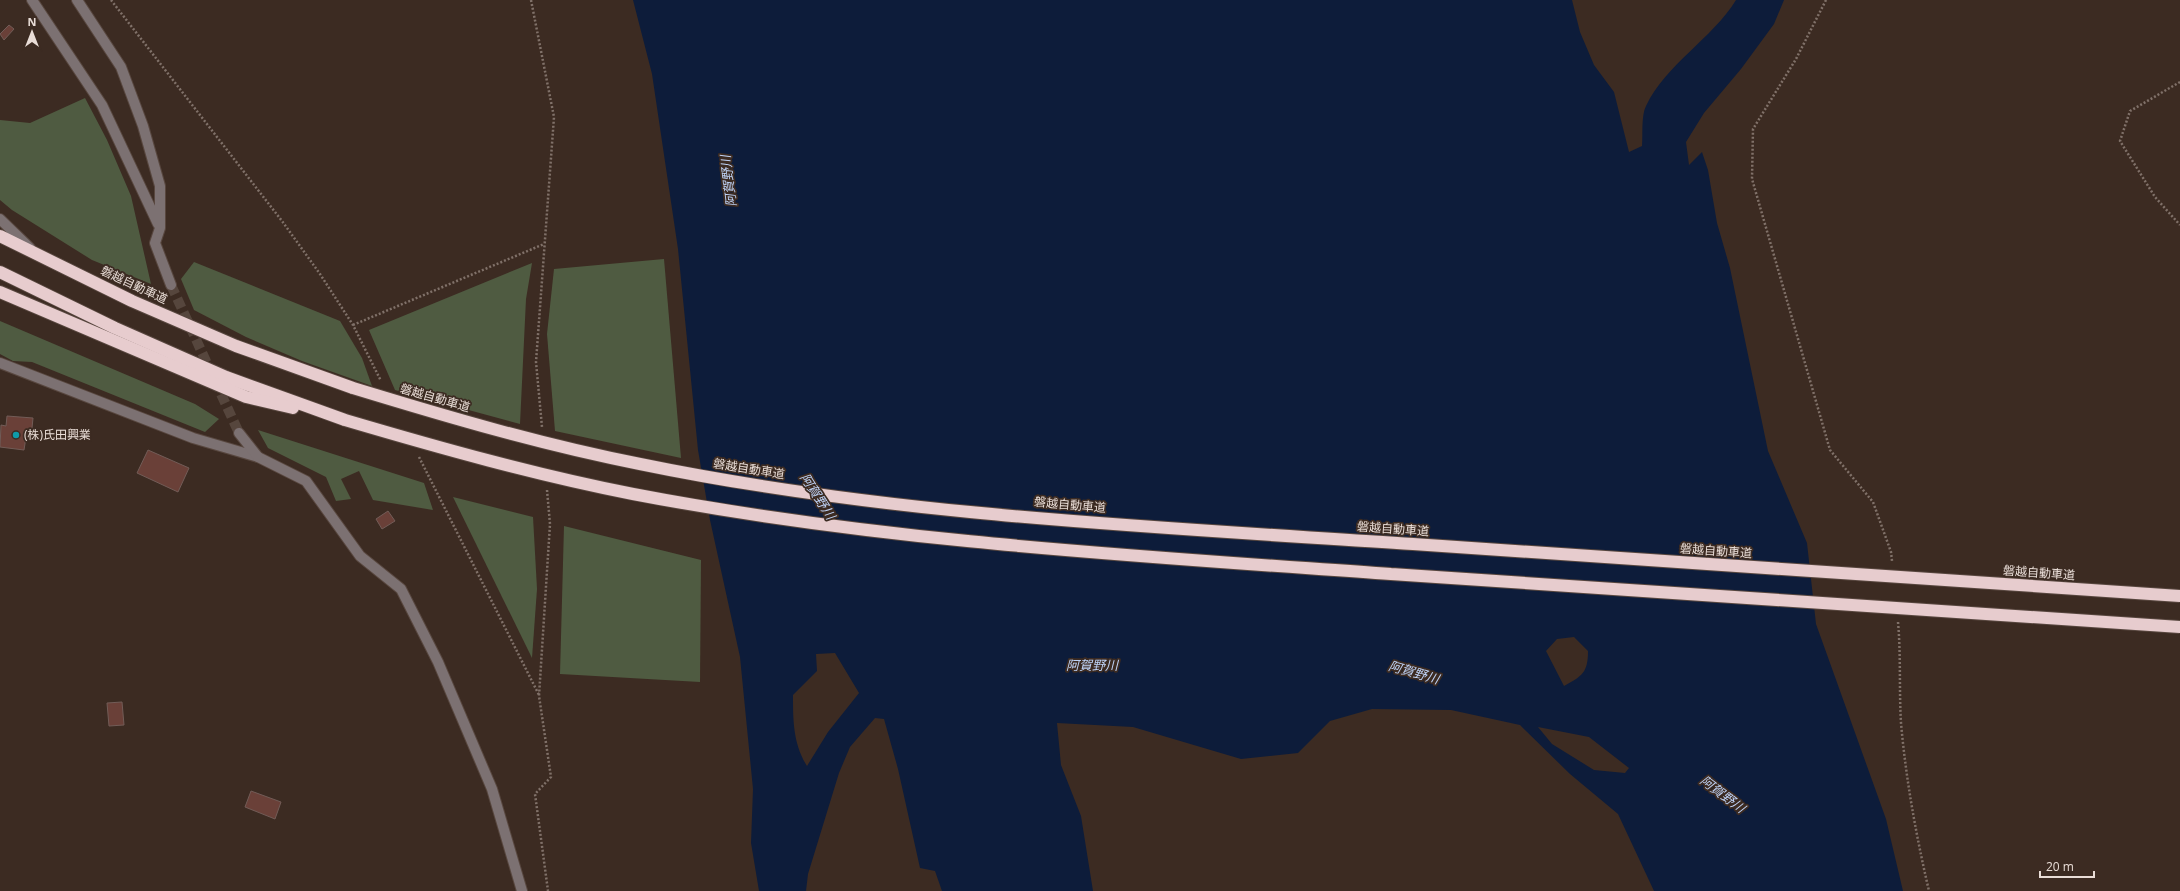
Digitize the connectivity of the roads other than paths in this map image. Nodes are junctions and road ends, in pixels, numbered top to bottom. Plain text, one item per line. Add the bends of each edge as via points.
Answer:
1 (32, 0) edge
2 (77, 0) edge
3 (0, 219) edge
4 (160, 228) junction
5 (0, 236) edge
6 (35, 253) junction
7 (0, 272) edge
8 (170, 286) tunnel mouth
9 (0, 292) edge
10 (0, 363) edge
11 (345, 420) junction
12 (239, 433) tunnel mouth
13 (258, 457) junction
14 (2180, 596) edge
15 (2180, 627) edge
16 (522, 891) edge

1 - 4 street via 102,105
2 - 4 street via 121,67 160,186
3 - 6 street
4 - 8 street via 155,243
5 - 6 highway, 磐越自動車道
6 - 14 highway, 磐越自動車道, bridge via 132,301 236,346 353,388 540,442 641,465 747,484 887,502 1153,526
7 - 11 highway via 94,318 226,377
9 - 11 highway via 246,397
10 - 13 street via 193,438
11 - 15 highway, bridge via 481,459 630,494 879,533 1151,557
12 - 13 street
13 - 16 street via 306,481 360,556 401,589 438,662 492,789

